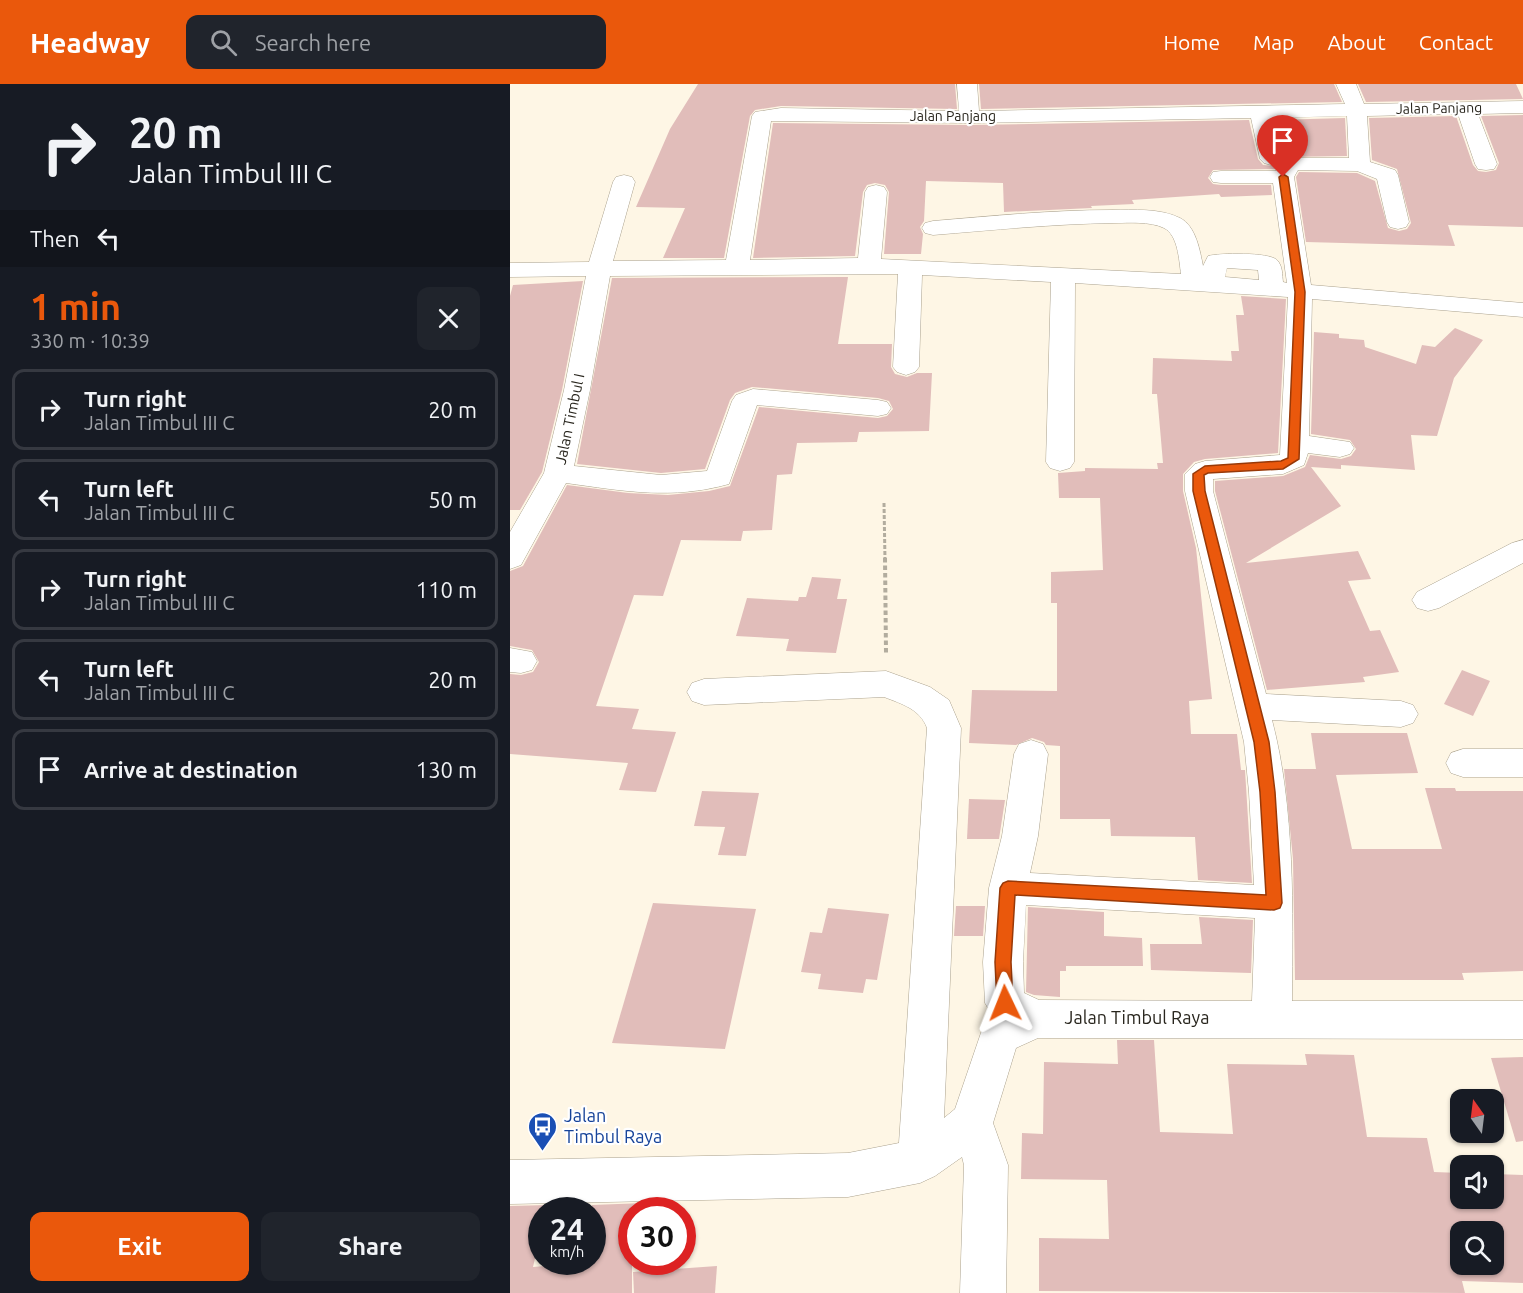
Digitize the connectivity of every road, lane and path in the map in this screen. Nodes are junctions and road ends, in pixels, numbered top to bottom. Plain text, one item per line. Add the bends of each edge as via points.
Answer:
1 (967, 84) edge
2 (1346, 84) edge
3 (1466, 108) junction
4 (1523, 108) edge
5 (1358, 110) junction
6 (1260, 111) junction
7 (970, 117) junction
8 (1271, 159) dead end
9 (1486, 164) dead end
10 (1360, 165) junction
11 (1221, 177) dead end
12 (1283, 177) junction
13 (624, 183) dead end
14 (876, 192) dead end
15 (1398, 222) dead end
16 (933, 228) dead end
17 (869, 265) junction
18 (737, 266) junction
19 (910, 267) junction
20 (599, 269) junction
21 (510, 270) edge
22 (1063, 274) junction
23 (1203, 283) junction
24 (1286, 290) junction
25 (1523, 310) edge
26 (906, 368) dead end
27 (878, 408) dead end
28 (1295, 443) junction
29 (1340, 448) dead end
30 (1060, 462) dead end
31 (558, 473) junction
32 (884, 503) dead end
33 (1523, 550) edge
34 (510, 558) edge
35 (1428, 600) dead end
36 (886, 684) junction
37 (704, 692) dead end
38 (1253, 706) junction
39 (1401, 714) dead end
40 (1031, 754) dead end
41 (1463, 763) dead end
42 (1523, 763) edge
43 (1008, 888) junction
44 (1274, 903) junction
45 (1272, 1018) junction
46 (1036, 1019) junction
47 (1523, 1020) edge
48 (972, 1123) junction
49 (920, 1161) junction
50 (510, 1182) edge
51 (983, 1293) edge

1 - 7 street
2 - 5 street
3 - 4 street, Jalan Panjang
3 - 5 street, Jalan Panjang
3 - 9 street
5 - 6 street, Jalan Panjang
5 - 10 street
6 - 7 street, Jalan Panjang via 1196,103
6 - 8 street
7 - 18 street, Jalan Panjang via 762,117
10 - 12 street via 1291,164
10 - 15 street via 1387,175
11 - 12 street
12 - 24 street
13 - 20 street, Jalan Timbul I
14 - 17 street
16 - 23 street via 1119,216 1157,218 1173,224 1183,234
17 - 18 street
17 - 19 street
18 - 20 street
19 - 22 street
19 - 26 street
20 - 21 street
20 - 31 street, Jalan Timbul I
22 - 23 street
22 - 30 street
23 - 24 street
24 - 25 street
24 - 28 street
27 - 31 street via 753,397 745,402 719,477 707,482 688,485
28 - 29 street
28 - 38 street via 1294,459 1283,465 1205,470 1199,474 1199,491
31 - 34 street, Jalan Timbul I
32 - 36 path
33 - 35 street
36 - 37 street
36 - 49 street via 918,696 938,709 944,728
38 - 39 street
38 - 44 street via 1268,792
40 - 43 street via 1020,836
41 - 42 street
43 - 44 street
43 - 46 street via 1003,962 1005,1003
44 - 45 street
45 - 46 street, Jalan Timbul Raya
45 - 47 street, Jalan Timbul Raya
46 - 48 street, Jalan Timbul Raya via 999,1035
48 - 49 street
48 - 51 street via 986,1165
49 - 50 street via 848,1175

